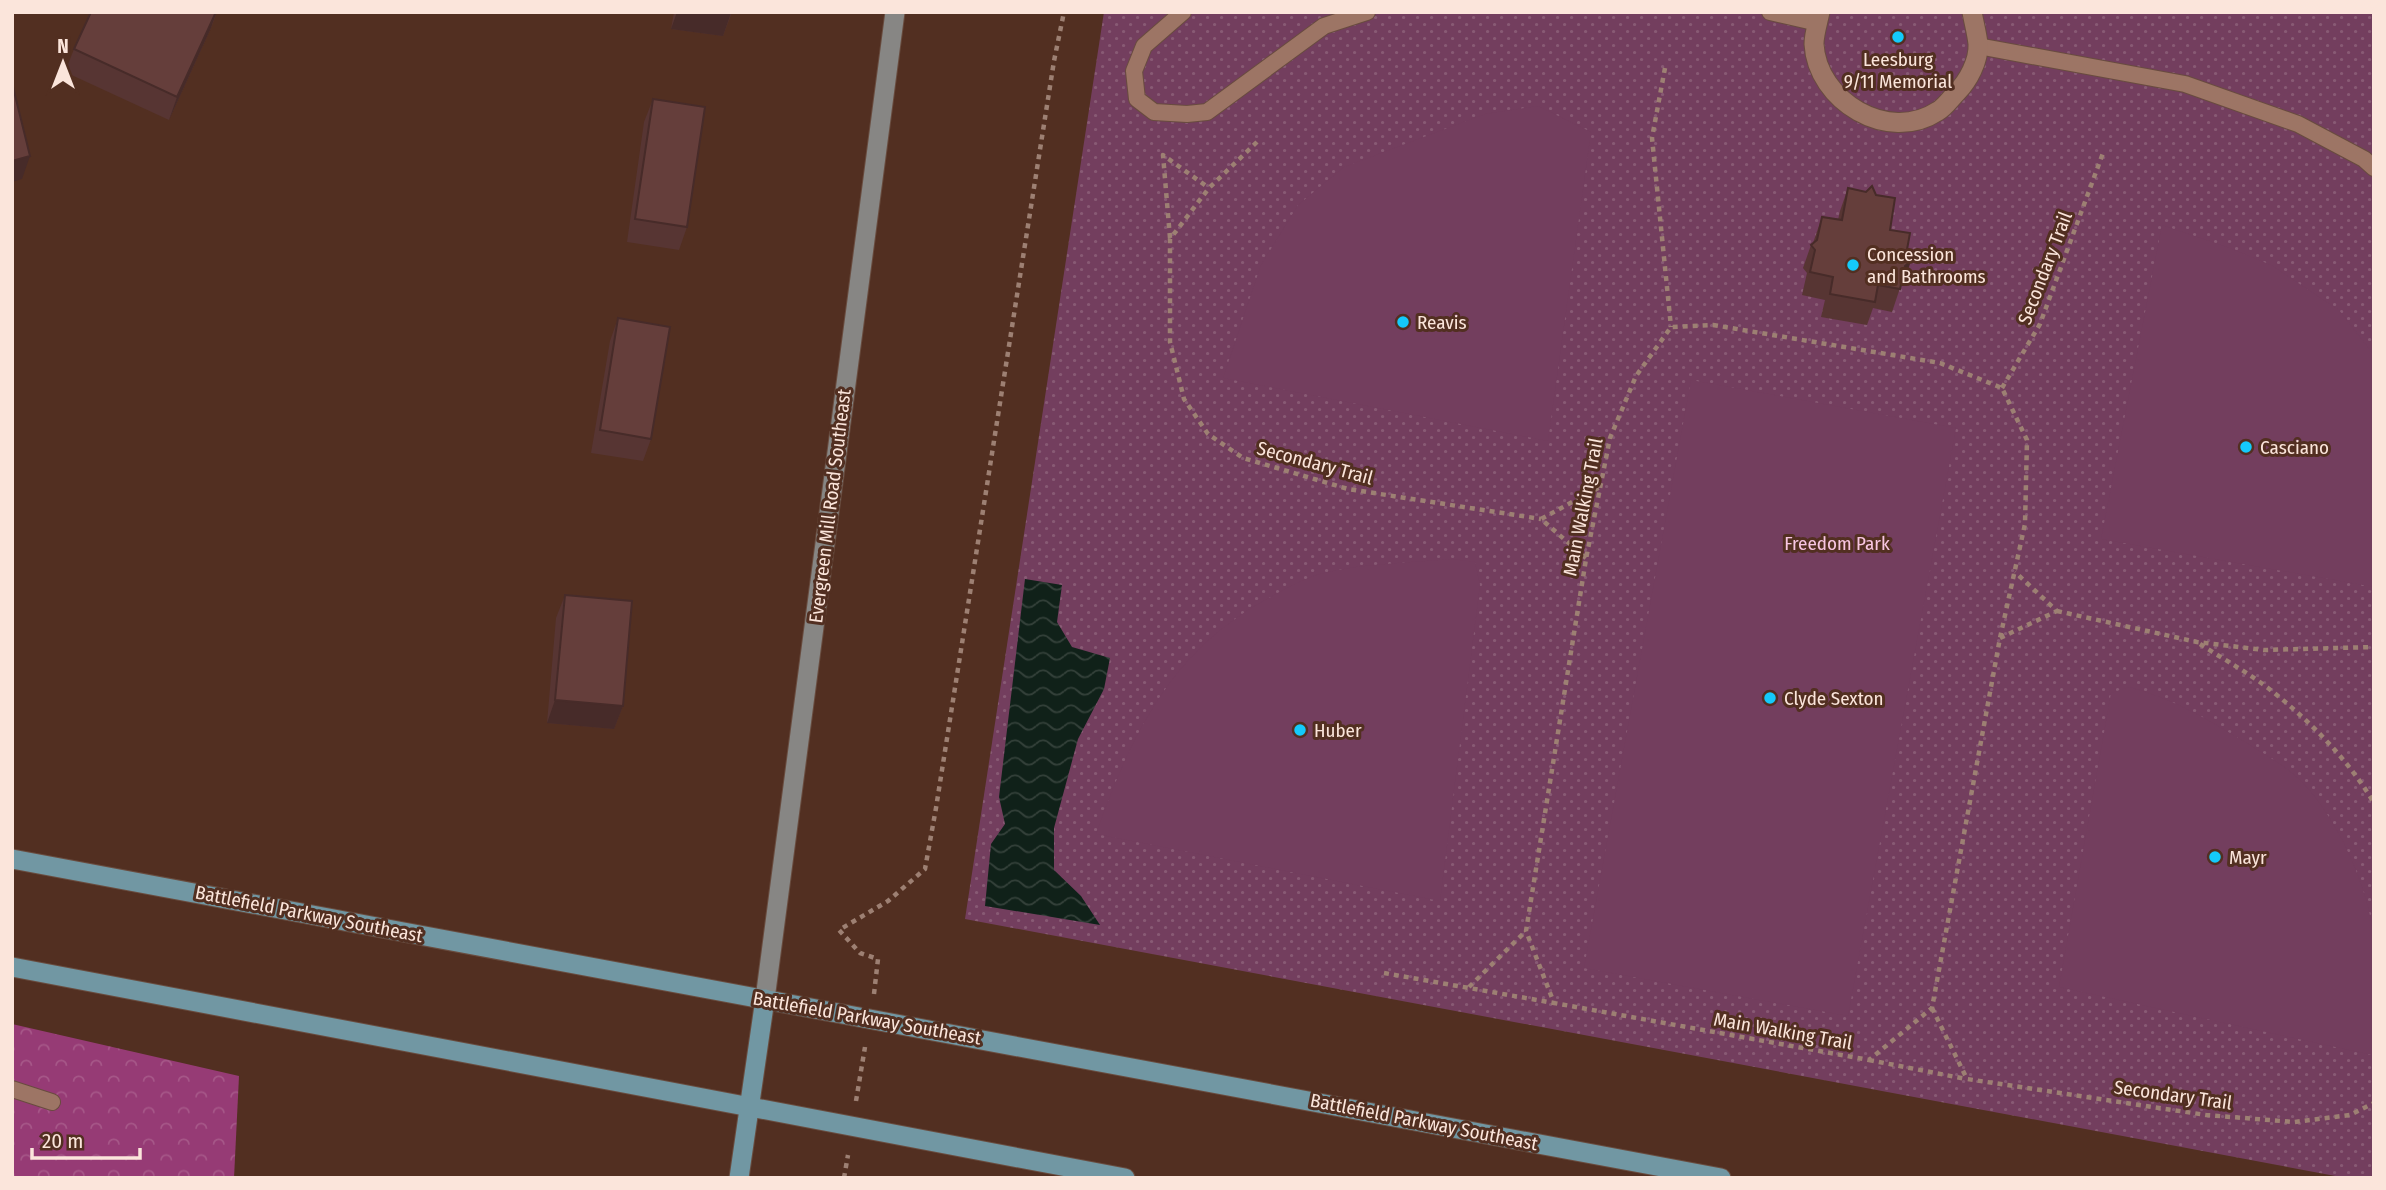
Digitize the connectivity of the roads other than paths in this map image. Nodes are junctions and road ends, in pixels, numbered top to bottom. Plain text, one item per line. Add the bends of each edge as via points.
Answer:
1 (895, 12) edge
2 (1183, 12) edge
3 (1367, 12) edge
4 (1770, 12) edge
5 (1972, 12) edge
6 (1819, 18) edge
7 (1978, 47) junction
8 (2374, 168) edge
9 (12, 859) edge
10 (12, 967) edge
11 (765, 999) junction
12 (12, 1089) edge
13 (52, 1102) dead end
14 (749, 1107) junction
15 (739, 1178) edge
16 (1125, 1178) edge
17 (1721, 1178) edge

1 - 11 main road, Evergreen Mill Road Southeast
2 - 3 lane via 1144,46 1134,71 1137,99 1154,112 1208,112 1324,26
4 - 6 lane
5 - 7 street
6 - 7 street via 1814,44 1824,80 1840,100 1872,118 1900,122 1938,111 1968,81
7 - 8 lane via 2185,84 2298,124
9 - 11 main road, Battlefield Parkway Southeast
10 - 14 main road
11 - 14 main road
11 - 17 main road, Battlefield Parkway Southeast
12 - 13 lane
14 - 15 main road
14 - 16 main road

